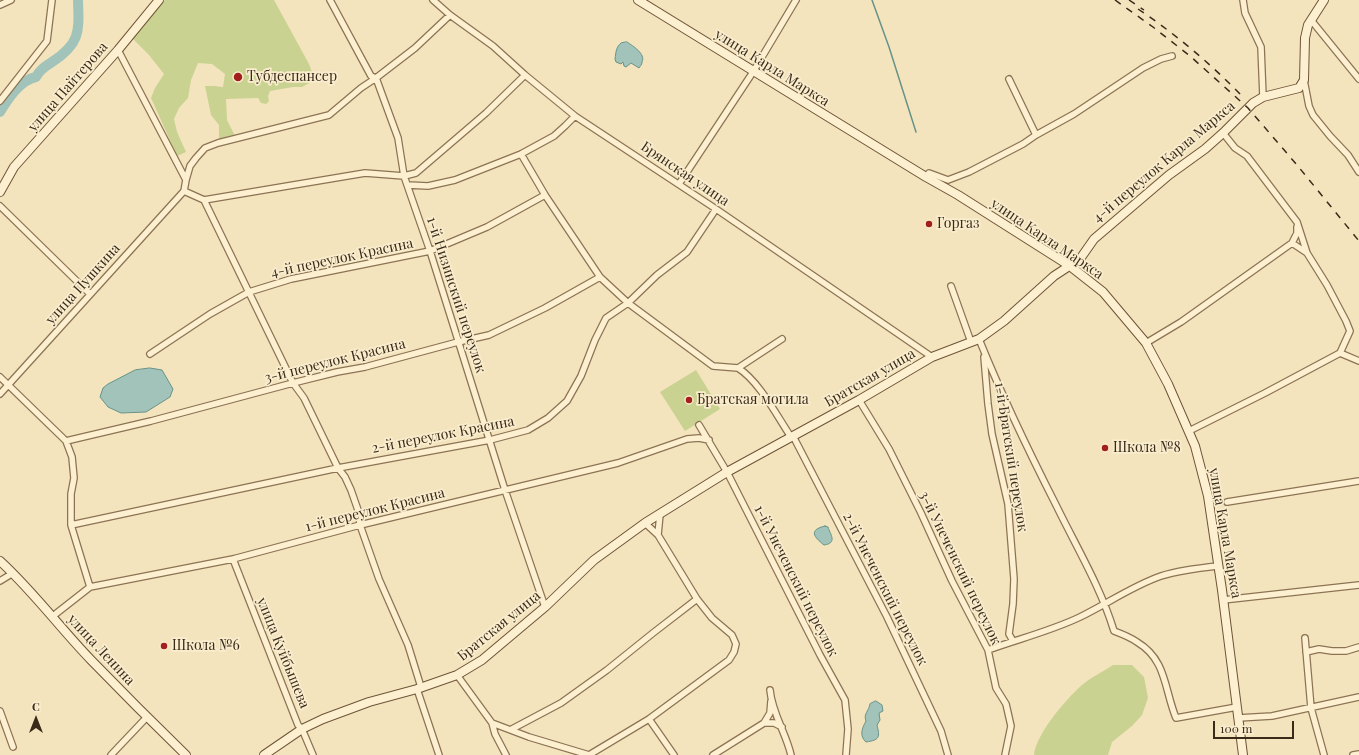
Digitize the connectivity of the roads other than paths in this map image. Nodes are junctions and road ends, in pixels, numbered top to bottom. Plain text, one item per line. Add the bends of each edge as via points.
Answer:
1 (12, 0) edge
2 (52, 0) edge
3 (330, 0) edge
4 (433, 0) edge
5 (638, 0) edge
6 (796, 0) edge
7 (1244, 0) edge
8 (1324, 0) edge
9 (156, 1) edge
10 (0, 5) edge
11 (450, 15) junction
12 (1311, 20) junction
13 (118, 50) junction
14 (1172, 56) dead end
15 (753, 72) junction
16 (525, 76) junction
17 (376, 78) junction
18 (1009, 79) dead end
19 (1359, 79) edge
20 (1304, 80) junction
21 (1263, 97) junction
22 (0, 101) edge
23 (575, 116) junction
24 (1223, 133) junction
25 (1036, 135) junction
26 (521, 154) junction
27 (1359, 172) edge
28 (404, 176) junction
29 (926, 178) junction
30 (186, 180) junction
31 (679, 184) junction
32 (408, 185) junction
33 (184, 191) junction
34 (0, 192) edge
35 (545, 195) junction
36 (204, 200) junction
37 (0, 206) edge
38 (716, 209) junction
39 (1297, 222) junction
40 (1292, 243) junction
41 (430, 251) junction
42 (1307, 253) junction
43 (1070, 266) junction
44 (600, 277) junction
45 (951, 286) dead end
46 (249, 292) junction
47 (90, 294) junction
48 (628, 303) junction
49 (782, 339) dead end
50 (975, 340) junction
51 (458, 342) junction
52 (1146, 343) junction
53 (982, 347) junction
54 (1340, 353) junction
55 (150, 354) dead end
56 (932, 357) junction
57 (1359, 360) edge
58 (738, 368) junction
59 (0, 377) edge
60 (293, 382) junction
61 (8, 385) junction
62 (0, 394) edge
63 (859, 400) junction
64 (699, 425) dead end
65 (1189, 431) junction
66 (792, 437) junction
67 (490, 440) junction
68 (709, 440) junction
69 (66, 441) junction
70 (338, 468) junction
71 (727, 472) junction
72 (1359, 481) edge
73 (505, 490) junction
74 (1227, 502) dead end
75 (660, 514) junction
76 (645, 523) junction
77 (71, 525) junction
78 (360, 525) junction
79 (658, 535) junction
80 (234, 559) junction
81 (0, 561) edge
82 (1218, 566) junction
83 (13, 573) junction
84 (0, 581) edge
85 (1359, 585) edge
86 (90, 586) junction
87 (697, 599) junction
88 (1223, 600) junction
89 (1105, 603) junction
90 (545, 607) junction
91 (53, 616) junction
92 (1305, 638) dead end
93 (1013, 641) junction
94 (1359, 647) edge
95 (988, 650) junction
96 (1306, 652) junction
97 (457, 675) junction
98 (419, 688) junction
99 (770, 690) dead end
100 (1359, 698) edge
101 (771, 701) junction
102 (1237, 707) junction
103 (1311, 708) junction
104 (0, 711) edge
105 (147, 717) junction
106 (1238, 718) junction
107 (648, 719) junction
108 (492, 723) junction
109 (764, 724) junction
110 (782, 727) junction
111 (302, 729) junction
112 (512, 729) junction
113 (13, 746) dead end
114 (1359, 754) edge
115 (111, 755) edge
116 (186, 755) edge
117 (264, 755) edge
118 (314, 755) edge
119 (439, 755) edge
120 (506, 755) edge
121 (590, 755) edge
122 (674, 755) edge
123 (713, 755) edge
124 (791, 755) edge
125 (846, 755) edge
126 (948, 755) edge
127 (1005, 755) edge
128 (1243, 755) edge
129 (1324, 755) edge
130 (1353, 755) edge

1 - 10 street
2 - 22 street via 47,41
3 - 17 street, 1-й Низинский переулок via 371,76
4 - 11 street, Брянская улица
5 - 15 main road, улица Карла Маркса
6 - 15 street
7 - 21 street via 1245,13 1261,47
8 - 12 main road
9 - 13 main road, улица Пайтерова
11 - 16 street, Брянская улица via 492,46
11 - 17 street via 415,48
12 - 19 street
12 - 20 main road via 1305,38
13 - 30 street
13 - 34 main road, улица Пайтерова via 14,167
14 - 25 street via 1143,68 1074,114
15 - 29 main road, улица Карла Маркса
15 - 31 street
16 - 23 street, Брянская улица
16 - 28 street via 447,148 416,172
17 - 28 street, 1-й Низинский переулок via 398,138
17 - 30 street via 329,115 205,148 190,166
18 - 25 street
20 - 21 main road, 4-й переулок Карла Маркса via 1299,88
20 - 27 street via 1313,116 1348,155
21 - 24 main road, 4-й переулок Карла Маркса via 1251,104
23 - 26 street via 554,136
23 - 31 street, Брянская улица
24 - 39 street via 1235,148 1247,156
24 - 43 main road, 4-й переулок Карла Маркса via 1112,222 1094,239 1080,260
25 - 29 street via 969,172 948,180 929,173
26 - 32 street via 455,180 428,186
26 - 35 street
28 - 32 street, 1-й Низинский переулок
28 - 36 street via 365,173
29 - 43 main road, улица Карла Маркса via 958,195
30 - 33 street
31 - 38 street, Брянская улица
32 - 41 street, 1-й Низинский переулок
33 - 36 street
33 - 47 street, улица Пушкина
35 - 41 street, 4-й переулок Красина via 487,227
35 - 44 street
36 - 46 street
37 - 47 street
38 - 48 street, 2-й переулок Красина via 687,252 657,275
38 - 56 street, Брянская улица
39 - 40 street via 1297,233
39 - 42 street
40 - 42 street
40 - 52 street via 1179,323
41 - 46 street, 4-й переулок Красина via 291,279
41 - 51 street, 1-й Низинский переулок
42 - 54 street via 1327,285 1350,331
43 - 50 main road, Братская улица via 1054,276 1004,321
43 - 52 main road, улица Карла Маркса via 1103,292
44 - 48 street
44 - 51 street, 3-й переулок Красина via 545,308 489,335
45 - 50 street
46 - 55 street, 4-й переулок Красина via 210,314
46 - 60 street
47 - 61 street, улица Пушкина
48 - 58 street via 713,366
48 - 67 street, 2-й переулок Красина via 606,318 594,340 581,376 567,401 548,418 528,430
49 - 58 street
50 - 53 street, 1-й Братский переулок
50 - 56 main road, Братская улица
51 - 60 street, 3-й переулок Красина via 365,367
51 - 67 street, 1-й Низинский переулок
52 - 65 main road, улица Карла Маркса
53 - 89 street, 1-й Братский переулок via 1041,475
53 - 93 street, 1-й Братский переулок via 992,434 1008,504 1014,579 1009,634
54 - 57 street
54 - 65 street
56 - 63 main road, Братская улица
58 - 66 street, 2-й Унеченский переулок via 756,386
59 - 61 street
60 - 69 street, 3-й переулок Красина via 151,421
60 - 70 street via 304,398
61 - 62 street, улица Пушкина
61 - 69 street
63 - 66 main road, Братская улица
63 - 95 street, 3-й Унеченский переулок via 889,450
64 - 68 street, 1-й Унеченский переулок
65 - 82 main road, улица Карла Маркса via 1208,496
66 - 71 main road, Братская улица
66 - 126 street, 2-й Унеченский переулок via 887,617 941,731
67 - 70 street, 2-й переулок Красина
67 - 73 street, 1-й Низинский переулок
68 - 71 street, 1-й Унеченский переулок
68 - 73 street, 1-й переулок Красина via 687,439 618,463
69 - 77 street via 72,457 74,478
70 - 77 street, 2-й переулок Красина
70 - 78 street via 351,490 359,513
71 - 75 main road, Братская улица
71 - 125 street, 1-й Унеченский переулок via 845,700 848,729
72 - 74 street
73 - 78 street, 1-й переулок Красина
73 - 90 street, 1-й Низинский переулок
75 - 76 main road, Братская улица
75 - 79 street
76 - 79 street
76 - 90 main road, Братская улица via 594,560
77 - 86 street
78 - 80 street, 1-й переулок Красина
78 - 98 street via 379,579 408,645
79 - 87 street
80 - 86 street, 1-й переулок Красина
80 - 111 street, улица Куйбышева via 295,718
81 - 83 main road, улица Ленина
82 - 88 main road, улица Карла Маркса
82 - 89 street via 1161,576
83 - 84 street
83 - 91 main road, улица Ленина
85 - 88 street
86 - 91 street, 1-й переулок Красина
87 - 107 street via 712,618 732,635 736,644 734,652 729,660
87 - 112 street via 561,703
88 - 102 main road, улица Карла Маркса
89 - 93 street via 1079,617
89 - 102 street, 1-й Братский переулок via 1114,631 1137,641 1156,658 1176,718
90 - 97 main road, Братская улица via 482,660
91 - 105 main road, улица Ленина via 91,660
92 - 96 street
93 - 95 street
94 - 96 street via 1346,651 1319,649
95 - 127 street, 3-й Унеченский переулок via 996,688 1006,704 1011,726
96 - 103 street
97 - 98 main road, Братская улица
97 - 108 street
98 - 111 main road, Братская улица via 369,702
98 - 119 street
99 - 101 street
100 - 103 street
101 - 109 street via 770,713
101 - 110 street
102 - 106 main road, улица Карла Маркса
103 - 106 street via 1272,716
103 - 129 street
104 - 113 street
105 - 115 street
105 - 116 main road, улица Ленина
106 - 128 main road, улица Карла Маркса
107 - 121 street
107 - 122 street
108 - 112 street
108 - 120 street
109 - 110 street via 774,723
109 - 123 street
110 - 124 street
111 - 117 main road, Братская улица
111 - 118 street, улица Куйбышева
112 - 121 street via 529,737
114 - 130 street

